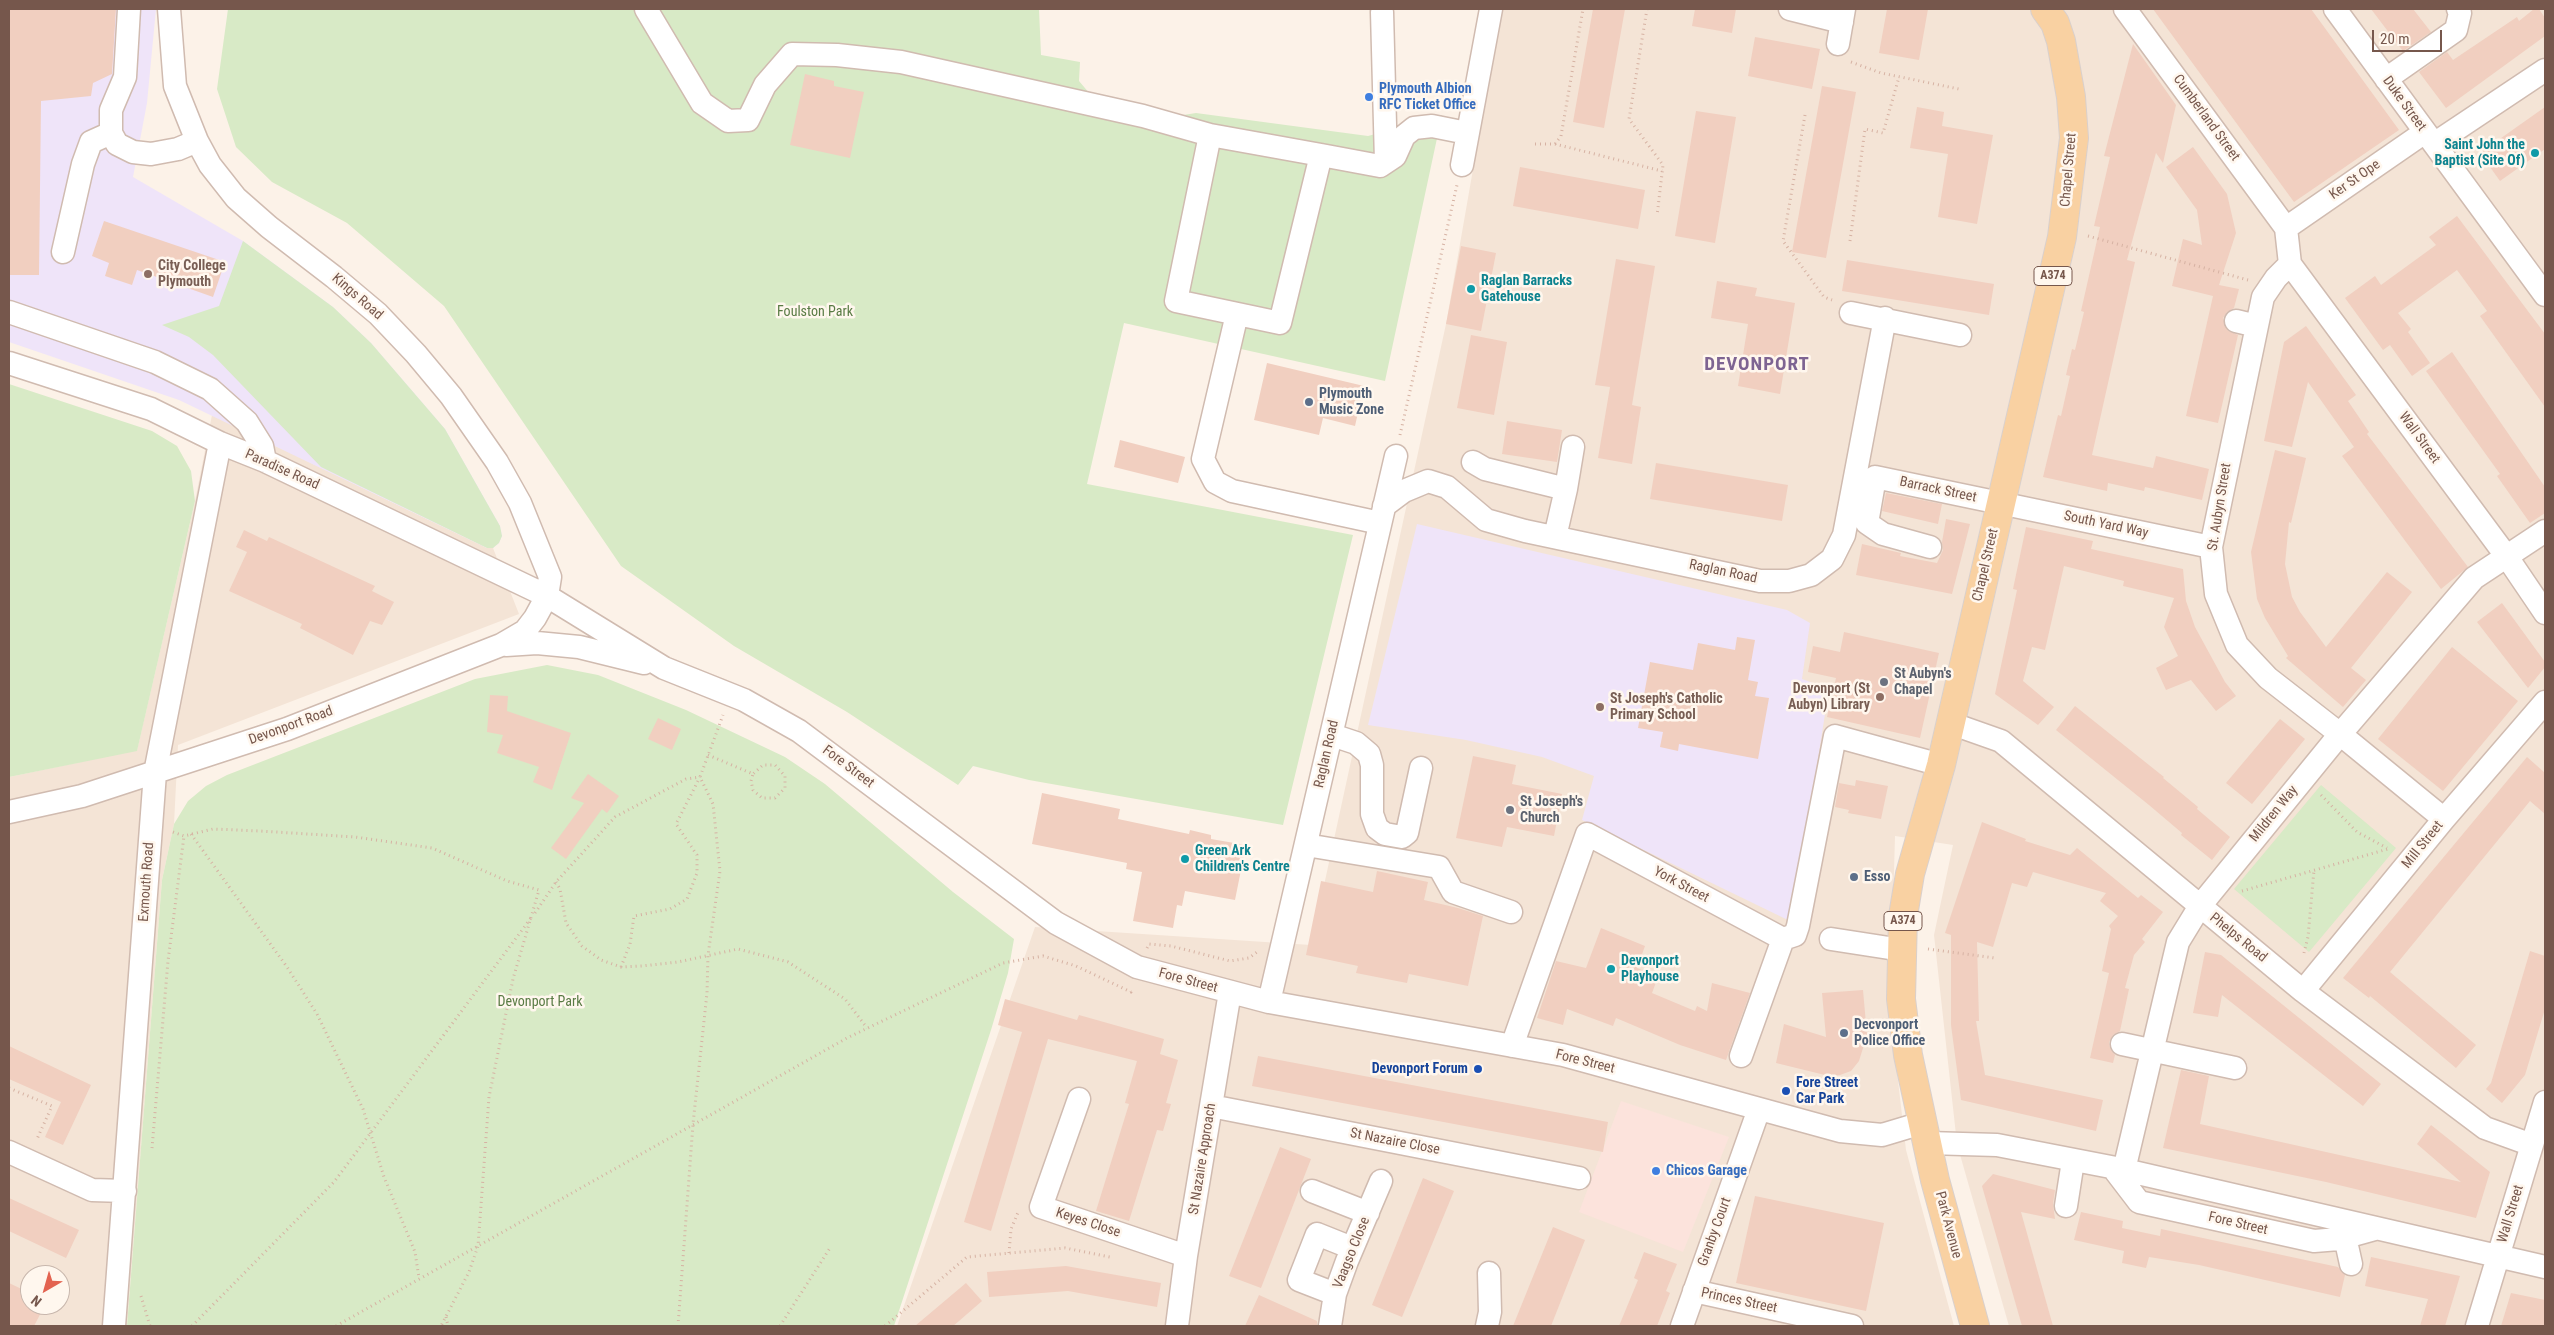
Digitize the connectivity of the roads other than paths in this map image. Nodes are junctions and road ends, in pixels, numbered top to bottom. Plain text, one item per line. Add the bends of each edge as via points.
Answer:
1 (129, 9) edge
2 (169, 9) edge
3 (646, 9) edge
4 (1491, 9) edge
5 (1790, 9) edge
6 (2048, 9) edge
7 (2125, 9) edge
8 (2334, 9) edge
9 (2458, 9) edge
10 (1382, 12) dead end
11 (1841, 25) edge
12 (2545, 70) edge
13 (2386, 79) junction
14 (111, 133) junction
15 (1467, 133) junction
16 (1210, 135) junction
17 (2429, 138) junction
18 (196, 141) junction
19 (1321, 155) junction
20 (1386, 162) junction
21 (1462, 165) road end
22 (2286, 228) junction
23 (63, 252) dead end
24 (2290, 264) junction
25 (2545, 295) edge
26 (9, 312) edge
27 (1852, 313) road end
28 (1238, 314) junction
29 (1885, 318) junction
30 (1960, 335) dead end
31 (9, 363) edge
32 (220, 443) junction
33 (1573, 447) dead end
34 (1396, 456) road end
35 (265, 461) junction
36 (1473, 462) dead end
37 (1566, 489) junction
38 (2001, 504) junction
39 (1382, 514) junction
40 (2545, 531) edge
41 (1555, 537) junction
42 (1930, 547) dead end
43 (2211, 547) junction
44 (2507, 557) junction
45 (547, 596) junction
46 (2545, 613) edge
47 (500, 645) junction
48 (664, 668) junction
49 (2545, 702) edge
50 (1950, 723) junction
51 (2340, 734) junction
52 (1332, 735) junction
53 (1941, 765) junction
54 (1421, 768) dead end
55 (155, 773) junction
56 (9, 812) edge
57 (2444, 819) junction
58 (1306, 845) junction
59 (2200, 906) junction
60 (1511, 912) dead end
61 (1830, 939) dead end
62 (1783, 940) junction
63 (1902, 948) junction
64 (2304, 991) junction
65 (1230, 992) junction
66 (1269, 1002) junction
67 (2122, 1044) dead end
68 (1512, 1046) junction
69 (2152, 1050) junction
70 (1741, 1056) dead end
71 (2235, 1068) dead end
72 (1079, 1099) dead end
73 (2545, 1102) edge
74 (1211, 1106) junction
75 (1760, 1110) junction
76 (1925, 1133) junction
77 (2532, 1145) junction
78 (9, 1152) edge
79 (2073, 1161) junction
80 (2119, 1169) junction
81 (1579, 1178) dead end
82 (1381, 1181) dead end
83 (125, 1191) junction
84 (1312, 1191) dead end
85 (2066, 1206) dead end
86 (1368, 1213) junction
87 (2379, 1228) junction
88 (2345, 1237) junction
89 (1352, 1248) junction
90 (1186, 1256) junction
91 (2499, 1256) junction
92 (2351, 1264) dead end
93 (2545, 1266) edge
94 (1490, 1273) dead end
95 (1694, 1291) junction
96 (1335, 1294) junction
97 (114, 1326) edge
98 (1177, 1326) edge
99 (1330, 1326) edge
100 (1487, 1326) edge
101 (1682, 1326) edge
102 (1846, 1326) edge
103 (1975, 1326) edge
104 (2478, 1326) edge

1 - 14 street via 125,77 111,110
2 - 18 street, Kings Road via 175,86
3 - 16 street via 702,103 728,121 748,120 765,85 792,54 837,55 901,62 1143,116
4 - 15 street
5 - 11 street
6 - 38 main road, Chapel Street / A374 via 2061,41 2074,138 2063,229
7 - 22 street, Cumberland Street
8 - 13 street, Duke Street
9 - 13 street via 2456,30
10 - 20 street
12 - 17 street, Ker St Ope
13 - 17 street, Duke Street
14 - 18 street via 117,144 133,152 151,154 178,149
14 - 23 street via 91,142
15 - 20 street via 1432,126 1414,128 1404,136 1395,156
15 - 21 street
16 - 19 street
16 - 28 street via 1176,301
17 - 22 street, Ker St Ope
17 - 25 street, Duke Street
18 - 45 street, Kings Road via 210,166 236,198 378,314 451,396 497,462 520,503 550,578
19 - 20 street via 1380,166
19 - 28 street via 1280,323
22 - 24 street
24 - 43 street, St. Aubyn Street via 2270,286 2246,323
24 - 44 street, Wall Street
26 - 35 street via 155,362 210,389 247,422 262,446
27 - 29 street
28 - 39 street via 1203,459 1215,482 1232,491
29 - 30 street
29 - 41 street, Raglan Road via 1844,535 1832,559 1811,575 1789,581 1760,581
31 - 32 street, Paradise Road via 151,409
32 - 35 street, Paradise Road
32 - 55 street, Exmouth Road
33 - 37 street
34 - 39 street, Raglan Road
35 - 45 street, Paradise Road
36 - 37 street via 1486,469
37 - 41 street
38 - 42 street, Barrack Street via 1875,477 1867,523 1883,534
38 - 43 street, South Yard Way
38 - 50 main road, Chapel Street / A374
39 - 41 street, Raglan Road via 1404,491 1428,481 1447,487 1486,520
39 - 52 street, Raglan Road
40 - 44 street, Mildren Way
43 - 51 street, St. Aubyn Street via 2216,594 2236,645 2268,678
44 - 46 street, Wall Street
44 - 51 street, Mildren Way via 2474,578
45 - 47 street, Devonport Road via 525,631
45 - 48 street, Fore Street
47 - 48 street via 537,643 579,647
47 - 55 street, Devonport Road via 287,729
48 - 65 street, Fore Street via 732,694 799,731 1056,922 1137,967
49 - 57 street, Mill Street
50 - 53 main road, Chapel Street / A374
50 - 59 street, Phelps Road via 2001,741
51 - 57 street, St. Aubyn Street
51 - 59 street, Mildren Way
52 - 54 street via 1356,742 1369,754 1372,814 1377,828 1385,834 1402,837 1407,833
52 - 58 street, Raglan Road
53 - 62 street via 1835,736 1798,926 1795,935
53 - 63 main road, Chapel Street / A374 via 1910,874
55 - 56 street, Devonport Road via 82,796
55 - 83 street, Exmouth Road
57 - 64 street, Mill Street
58 - 60 street via 1439,867 1453,892
58 - 66 street, Raglan Road
59 - 64 street, Phelps Road
59 - 69 street, Mildren Way via 2178,942
61 - 63 street
62 - 68 street, York Street via 1587,834
62 - 70 street
63 - 76 main road, Chapel Street / A374 via 1901,999 1908,1055
64 - 77 street, Phelps Road via 2484,1128
65 - 66 street, Fore Street
65 - 74 street, St Nazaire Approach
66 - 68 street, Fore Street
67 - 69 street
68 - 75 street, Fore Street via 1563,1055
69 - 71 street
69 - 80 street, Mildren Way
72 - 90 street, Keyes Close via 1041,1207
73 - 77 street, Wall Street
74 - 81 street, St Nazaire Close
74 - 90 street, St Nazaire Approach
75 - 76 street, Fore Street via 1840,1131 1882,1135
75 - 95 street, Granby Court
76 - 79 street, Fore Street
76 - 103 main road, Park Avenue / A374
77 - 91 street, Wall Street
78 - 83 street via 92,1190
79 - 80 street, Fore Street
79 - 85 street
80 - 87 street, Fore Street
80 - 88 street, Fore Street via 2139,1202 2314,1241
82 - 86 street, Vaagso Close
83 - 97 street, Exmouth Road
84 - 86 street
86 - 89 street, Vaagso Close
87 - 88 street, Fore Street
87 - 91 street, Fore Street
88 - 92 street
89 - 96 street, Vaagso Close
89 - 96 street via 1317,1234 1300,1280
90 - 98 street, St Nazaire Approach
91 - 93 street, Fore Street
91 - 104 street, Wall Street
94 - 100 street
95 - 101 street, Granby Court
95 - 102 street, Princes Street
96 - 99 street, Vaagso Close

